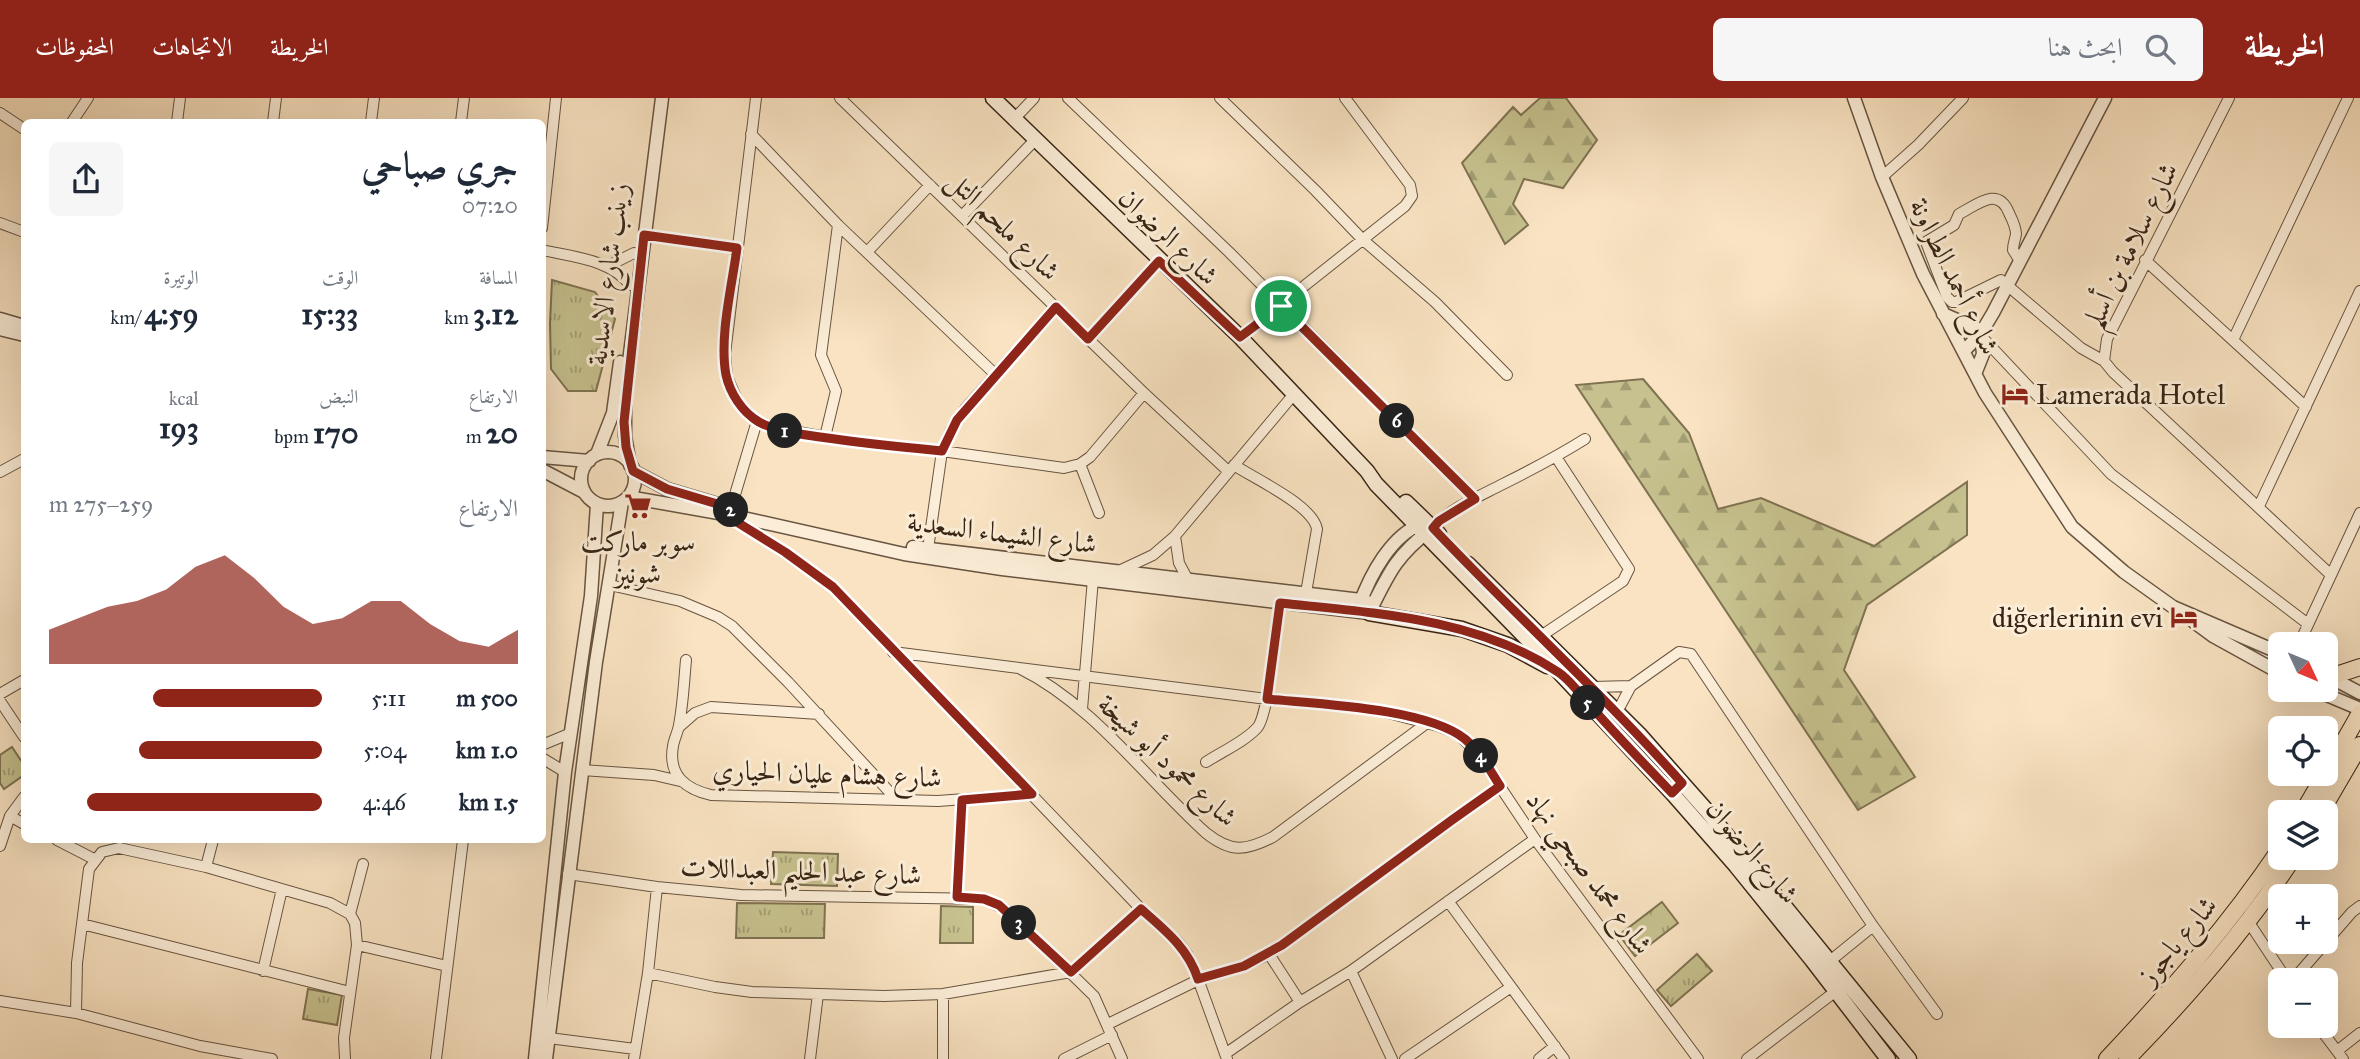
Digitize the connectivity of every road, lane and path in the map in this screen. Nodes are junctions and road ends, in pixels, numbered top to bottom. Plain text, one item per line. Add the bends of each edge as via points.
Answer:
1 (88, 98) edge
2 (180, 98) edge
3 (276, 98) edge
4 (374, 98) edge
5 (464, 98) edge
6 (556, 98) edge
7 (654, 98) edge
8 (662, 98) edge
9 (756, 98) edge
10 (840, 98) edge
11 (993, 98) edge
12 (1034, 98) edge
13 (1068, 98) edge
14 (1220, 98) edge
15 (1345, 98) edge
16 (1854, 98) edge
17 (1963, 98) edge
18 (2105, 98) edge
19 (2229, 98) edge
20 (2348, 98) edge
21 (0, 113) edge
22 (74, 119) edge
23 (177, 119) edge
24 (272, 119) edge
25 (371, 119) edge
26 (461, 119) edge
27 (1014, 119) junction
28 (21, 127) edge
29 (751, 134) junction
30 (1035, 140) junction
31 (1882, 177) junction
32 (930, 185) junction
33 (546, 192) edge
34 (962, 216) junction
35 (0, 223) edge
36 (838, 225) junction
37 (21, 231) edge
38 (644, 235) junction
39 (1362, 239) junction
40 (737, 248) junction
41 (546, 251) edge
42 (867, 252) junction
43 (634, 253) junction
44 (2146, 260) junction
45 (1159, 261) junction
46 (2020, 261) junction
47 (608, 266) junction
48 (2008, 284) junction
49 (630, 285) junction
50 (2360, 291) edge
51 (1281, 306) junction
52 (1056, 307) junction
53 (1943, 314) junction
54 (0, 319) edge
55 (21, 325) edge
56 (0, 329) edge
57 (1981, 332) junction
58 (21, 334) edge
59 (1240, 337) junction
60 (1088, 339) junction
61 (2233, 340) junction
62 (1962, 347) junction
63 (2104, 361) junction
64 (1975, 374) junction
65 (996, 375) junction
66 (1507, 375) dead end
67 (1144, 393) junction
68 (1294, 394) junction
69 (2306, 407) junction
70 (757, 421) junction
71 (825, 438) junction
72 (1585, 439) dead end
73 (942, 451) junction
74 (546, 457) edge
75 (1556, 457) junction
76 (593, 458) junction
77 (21, 461) edge
78 (1080, 464) junction
79 (632, 468) junction
80 (1231, 468) junction
81 (0, 472) edge
82 (546, 472) edge
83 (584, 492) junction
84 (1475, 499) junction
85 (625, 500) junction
86 (597, 504) junction
87 (2259, 506) junction
88 (731, 512) junction
89 (1099, 513) dead end
90 (2360, 513) edge
91 (1428, 526) junction
92 (1175, 536) junction
93 (927, 553) junction
94 (1121, 570) junction
95 (2331, 575) junction
96 (1187, 578) junction
97 (1093, 579) junction
98 (610, 585) junction
99 (1306, 593) junction
100 (1280, 603) junction
101 (1365, 607) junction
102 (2180, 611) junction
103 (2308, 624) junction
104 (2304, 632) edge
105 (1541, 636) junction
106 (2268, 648) edge
107 (893, 652) junction
108 (686, 660) dead end
109 (2268, 666) edge
110 (2360, 667) edge
111 (1019, 668) junction
112 (1560, 673) junction
113 (2338, 673) edge
114 (1083, 676) junction
115 (2338, 681) edge
116 (21, 682) edge
117 (1631, 686) junction
118 (1593, 687) junction
119 (2360, 693) edge
120 (0, 694) edge
121 (1267, 699) junction
122 (0, 701) edge
123 (2338, 701) edge
124 (1082, 709) junction
125 (2360, 711) edge
126 (1617, 712) junction
127 (819, 714) junction
128 (1427, 723) junction
129 (679, 728) junction
130 (21, 732) edge
131 (571, 733) junction
132 (546, 743) edge
133 (2360, 745) edge
134 (2338, 750) edge
135 (546, 760) edge
136 (1206, 762) dead end
137 (2355, 766) edge
138 (582, 770) junction
139 (565, 772) junction
140 (680, 781) junction
141 (1500, 786) junction
142 (1677, 788) junction
143 (1032, 794) junction
144 (897, 800) junction
145 (962, 800) junction
146 (2330, 800) edge
147 (21, 801) edge
148 (1707, 811) junction
149 (10, 816) junction
150 (1695, 821) junction
151 (21, 822) edge
152 (1535, 839) junction
153 (63, 843) edge
154 (212, 843) edge
155 (463, 843) edge
156 (0, 846) edge
157 (94, 859) junction
158 (363, 864) dead end
159 (206, 867) junction
160 (2268, 867) edge
161 (2284, 870) edge
162 (568, 874) junction
163 (657, 887) junction
164 (282, 889) junction
165 (957, 897) junction
166 (1448, 901) junction
167 (2360, 906) edge
168 (1141, 909) junction
169 (350, 914) junction
170 (2248, 921) junction
171 (82, 924) junction
172 (1874, 926) junction
173 (357, 945) junction
174 (1269, 954) junction
175 (1830, 961) junction
176 (447, 966) junction
177 (2279, 968) edge
178 (2303, 968) edge
179 (264, 971) junction
180 (1351, 971) junction
181 (1071, 972) junction
182 (648, 973) junction
183 (1198, 979) junction
184 (1511, 987) junction
185 (1836, 991) junction
186 (350, 992) junction
187 (818, 994) junction
188 (943, 994) junction
189 (0, 1001) edge
190 (1300, 1002) junction
191 (75, 1013) junction
192 (1937, 1014) dead end
193 (1110, 1030) junction
194 (2360, 1033) edge
195 (548, 1038) junction
196 (2327, 1038) edge
197 (200, 1046) junction
198 (1555, 1046) junction
199 (635, 1054) edge
200 (2340, 1055) edge
201 (1226, 1056) edge
202 (197, 1059) edge
203 (272, 1059) edge
204 (345, 1059) edge
205 (436, 1059) edge
206 (535, 1059) edge
207 (546, 1059) edge
208 (810, 1059) edge
209 (943, 1059) edge
210 (1065, 1059) edge
211 (1122, 1059) edge
212 (1392, 1059) edge
213 (1405, 1059) edge
214 (1538, 1059) edge
215 (1564, 1059) edge
216 (1698, 1059) edge
217 (1746, 1059) edge
218 (1888, 1059) edge
219 (1909, 1059) edge
220 (2107, 1059) edge
221 (2127, 1059) edge

1 - 22 street
2 - 23 street
3 - 24 street
4 - 25 street
5 - 26 street
6 - 33 street
7 - 43 street, زينب شارع الاسدية
8 - 38 street, زينب شارع الاسدية
9 - 29 street
10 - 32 street, شارع ملحم التل
11 - 27 main road, شارع الرضوان
12 - 27 street
13 - 51 street
14 - 39 street
15 - 39 street via 1413,192 1405,206
16 - 31 street, شارع أحمد الطراونة
17 - 31 street
18 - 46 street
19 - 44 street, شارع سلامة بن أسلم
20 - 61 street
21 - 28 street
27 - 30 main road, شارع الرضوان
29 - 36 street
29 - 40 street
30 - 34 street
30 - 45 main road, شارع الرضوان
31 - 53 street, شارع أحمد الطراونة
32 - 34 street, شارع ملحم التل
32 - 42 street
34 - 52 street, شارع ملحم التل
35 - 37 street
36 - 42 street
36 - 71 street via 821,355 836,391
38 - 40 street
38 - 79 street, زينب شارع الاسدية via 625,394 625,436
39 - 51 street
39 - 66 street via 1435,302
40 - 70 street via 725,366 736,399
41 - 47 street
42 - 65 street
43 - 47 street
43 - 49 street, زينب شارع الاسدية
44 - 61 street
44 - 63 street, شارع سلامة بن أسلم via 2107,339
45 - 59 main road, شارع الرضوان
45 - 60 street
46 - 48 street
46 - 48 street via 2013,250 2016,230 2001,199 1989,198 1959,214 1954,225 1926,241 1952,302 1999,279
47 - 49 street
48 - 57 street
48 - 63 street via 2081,348
49 - 76 street, زينب شارع الاسدية via 613,413
50 - 69 street
51 - 59 street
51 - 84 street
52 - 60 street, شارع ملحم التل
52 - 65 street
53 - 57 street
53 - 62 street, شارع أحمد الطراونة
54 - 55 street
56 - 58 street
57 - 62 street
57 - 64 street via 1982,360
57 - 103 street via 2105,469
59 - 68 main road, شارع الرضوان
60 - 67 street, شارع ملحم التل
61 - 69 street
62 - 64 street, شارع أحمد الطراونة
63 - 87 street, شارع سلامة بن أسلم
64 - 102 street, شارع أحمد الطراونة via 2072,527 2124,572
65 - 73 street via 957,420
67 - 78 street
67 - 80 street, شارع ملحم التل
68 - 80 street
68 - 91 main road, شارع الرضوان via 1367,471
69 - 87 street
70 - 71 street
70 - 88 street
71 - 73 street
72 - 75 street
73 - 78 street via 1057,468
73 - 93 street
74 - 76 street
75 - 84 street
75 - 105 street via 1629,569 1623,581
76 - 79 street via 612,453
76 - 83 street via 581,477
77 - 81 street
78 - 89 street
79 - 85 street via 634,485
79 - 88 street, شارع الشيماء السعدية via 667,489
80 - 92 street
80 - 99 street, شارع ملحم التل via 1285,494 1315,521
82 - 83 street
83 - 86 street
84 - 91 street
85 - 86 street via 614,506
85 - 88 street, شارع الشيماء السعدية
85 - 98 street
86 - 131 street via 591,596
87 - 95 street, شارع سلامة بن أسلم
88 - 93 street, شارع الشيماء السعدية
88 - 107 street via 733,520 833,587
90 - 95 street
91 - 101 street via 1395,542
91 - 105 main road, شارع الرضوان
91 - 112 main road, شارع الرضوان
92 - 94 street via 1153,555
92 - 96 street via 1179,563
93 - 94 street, شارع الشيماء السعدية
93 - 97 street, شارع الشيماء السعدية
94 - 96 street, شارع الشيماء السعدية
95 - 103 street
96 - 99 street, شارع الشيماء السعدية
97 - 100 street, شارع الشيماء السعدية
97 - 114 street
98 - 127 street via 680,601 718,617 743,635
98 - 138 street
99 - 101 street, شارع الشيماء السعدية
100 - 101 street, شارع الشيماء السعدية
100 - 121 street
101 - 112 main road via 1462,629 1508,645
102 - 106 street, شارع أحمد الطراونة
102 - 109 street, شارع أحمد الطراونة via 2213,636
103 - 104 street
105 - 118 main road
107 - 111 street, شارع محمود أبو شيخة
107 - 143 street
108 - 129 street, شارع هشام عليان الحياري
110 - 113 main road
111 - 114 street, شارع محمد صبحي نهاد
111 - 124 street, شارع محمود أبو شيخة
112 - 142 main road, شارع الرضوان
114 - 121 street, شارع محمد صبحي نهاد
114 - 124 street
115 - 119 street
116 - 120 street
117 - 118 street
117 - 126 street
117 - 172 street via 1679,652 1691,654
118 - 126 main road
121 - 128 street, شارع محمد صبحي نهاد via 1373,709
121 - 136 street via 1258,727
122 - 130 street
123 - 125 street
124 - 128 street, شارع محمود أبو شيخة via 1196,824 1218,842 1235,848 1273,837
125 - 134 main road
126 - 142 main road
127 - 129 street via 711,707 695,713
127 - 144 street
128 - 141 street, شارع محمد صبحي نهاد via 1466,740
129 - 140 street, شارع هشام عليان الحياري via 672,760
131 - 132 street
131 - 139 street
133 - 137 main road
135 - 139 street
137 - 146 main road
138 - 140 street
138 - 162 street
139 - 206 street
140 - 144 street, شارع هشام عليان الحياري via 711,795
141 - 152 street, شارع محمد صبحي نهاد
141 - 174 street
142 - 148 main road
142 - 150 main road, شارع الرضوان
143 - 145 street, شارع هشام عليان الحياري
143 - 168 street
144 - 145 street, شارع هشام عليان الحياري
145 - 165 street
147 - 149 street
148 - 150 main road
148 - 175 main road
149 - 151 street
149 - 156 street
150 - 185 main road, شارع الرضوان
152 - 166 street
152 - 216 street, شارع محمد صبحي نهاد
153 - 157 street
154 - 159 street
155 - 176 street
157 - 159 street via 119,848
157 - 171 street via 86,880
158 - 169 street
159 - 164 street
160 - 220 main road, شارع ياجوز via 2205,950
161 - 170 main road, شارع ياجوز
162 - 163 street, شارع عبد الحليم العبداللات
162 - 195 street
163 - 165 street, شارع عبد الحليم العبداللات via 741,895
163 - 182 street
164 - 169 street
164 - 179 street
165 - 181 street, شارع عبد الحليم العبداللات via 999,905
166 - 180 street
166 - 184 street
167 - 178 street
168 - 181 street
168 - 183 street via 1178,942
169 - 173 street
170 - 177 street
170 - 221 main road, شارع ياجوز via 2205,976
171 - 179 street
171 - 191 street
172 - 175 street
172 - 192 street
173 - 176 street
173 - 186 street
174 - 183 street
174 - 190 street
175 - 219 main road
176 - 205 street
179 - 186 street
180 - 190 street
180 - 212 street
181 - 188 street
181 - 193 street, شارع عبد الحليم العبداللات via 1094,996
182 - 187 street via 727,989
182 - 199 street
183 - 193 street
183 - 201 street
184 - 198 street
184 - 213 street
185 - 217 street
185 - 218 main road, شارع الرضوان
186 - 204 street
187 - 188 street
187 - 208 street
188 - 209 street
189 - 191 street
190 - 201 street
191 - 197 street
193 - 210 street
193 - 211 street, شارع عبد الحليم العبداللات
194 - 200 street
195 - 199 street
195 - 207 street
196 - 200 street
197 - 202 street
197 - 203 street
198 - 214 street
198 - 215 street

